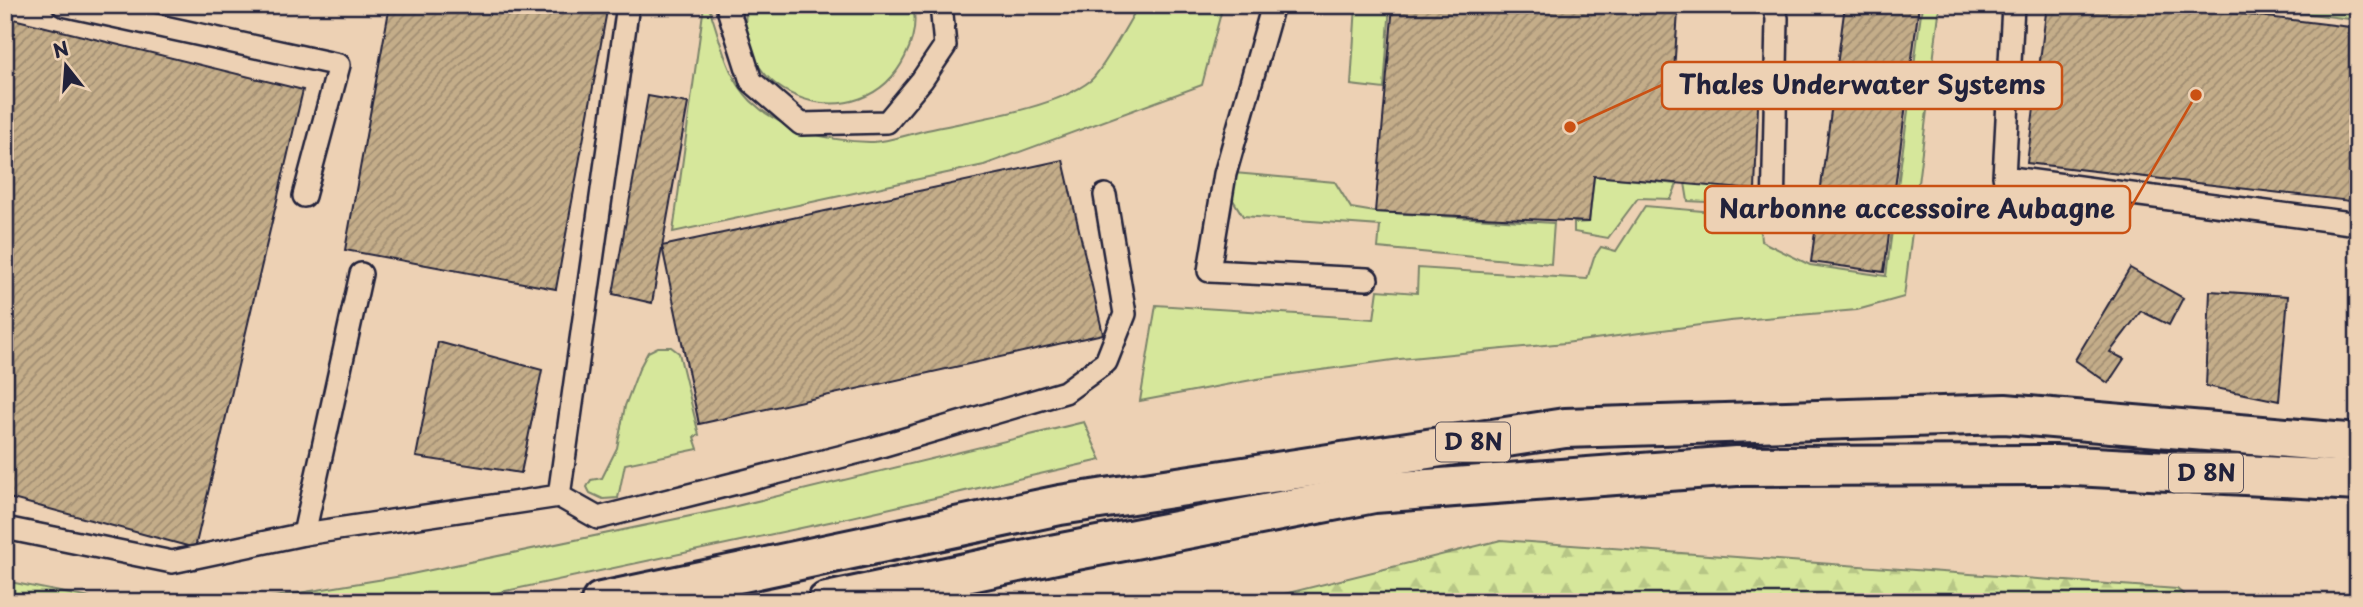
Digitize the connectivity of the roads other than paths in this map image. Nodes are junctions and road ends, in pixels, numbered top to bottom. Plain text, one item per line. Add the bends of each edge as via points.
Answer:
1 (62, 5) edge
2 (628, 5) edge
3 (728, 5) edge
4 (941, 5) edge
5 (1273, 5) edge
6 (1773, 5) edge
7 (2012, 5) edge
8 (1105, 195) dead end
9 (304, 196) dead end
10 (1773, 218) dead end
11 (2358, 225) edge
12 (361, 274) dead end
13 (1367, 279) dead end
14 (2358, 444) edge
15 (2358, 481) edge
16 (559, 496) junction
17 (5, 528) edge
18 (304, 534) junction
19 (601, 602) edge
20 (827, 602) edge

1 - 9 lane via 339,65
2 - 16 lane
3 - 4 lane via 751,81 801,124 887,122 945,46
5 - 13 lane via 1225,174 1209,271
6 - 10 lane via 1777,18
7 - 11 lane via 2004,177
8 - 16 lane via 1125,314 1106,362 1065,393 871,449 598,518
12 - 18 lane
14 - 19 main road, D 8N via 2005,414 1565,428 1060,505
15 - 20 main road, D 8N via 2055,465 1736,466 1388,492
16 - 18 lane
17 - 18 lane via 172,562

